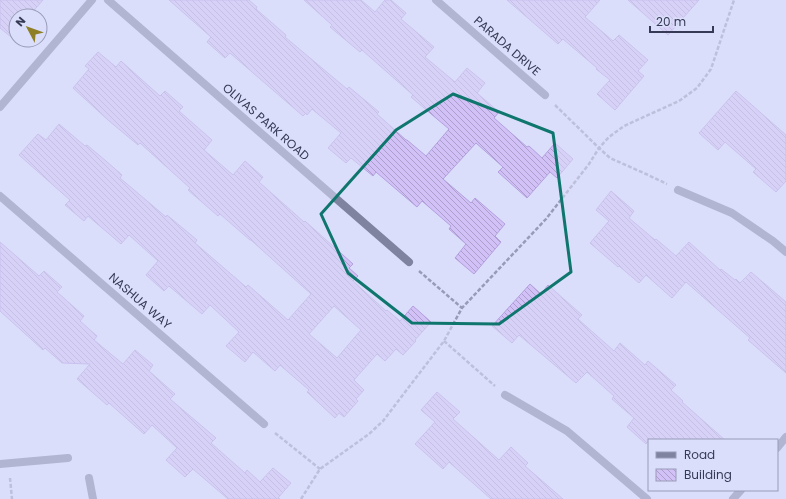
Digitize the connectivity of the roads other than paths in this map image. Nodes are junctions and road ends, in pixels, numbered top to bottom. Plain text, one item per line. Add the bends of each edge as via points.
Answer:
1 (92, 0) edge
2 (108, 0) edge
3 (436, 0) edge
4 (545, 95) road end
5 (0, 107) edge
6 (678, 190) road end
7 (0, 196) edge
8 (786, 252) edge
9 (408, 262) road end
10 (504, 395) road end
11 (264, 424) road end
12 (786, 437) edge
13 (778, 447) edge
14 (68, 458) dead end
15 (0, 464) edge
16 (89, 478) dead end
17 (739, 491) edge
18 (93, 499) edge
19 (647, 499) edge
20 (733, 499) edge

1 - 5 street
2 - 9 street, OLIVAS PARK ROAD
3 - 4 street, PARADA DRIVE
6 - 8 street via 732,213
7 - 11 street, NASHUA WAY
10 - 19 street via 567,431
12 - 13 street
14 - 15 street
16 - 18 street
17 - 20 street

